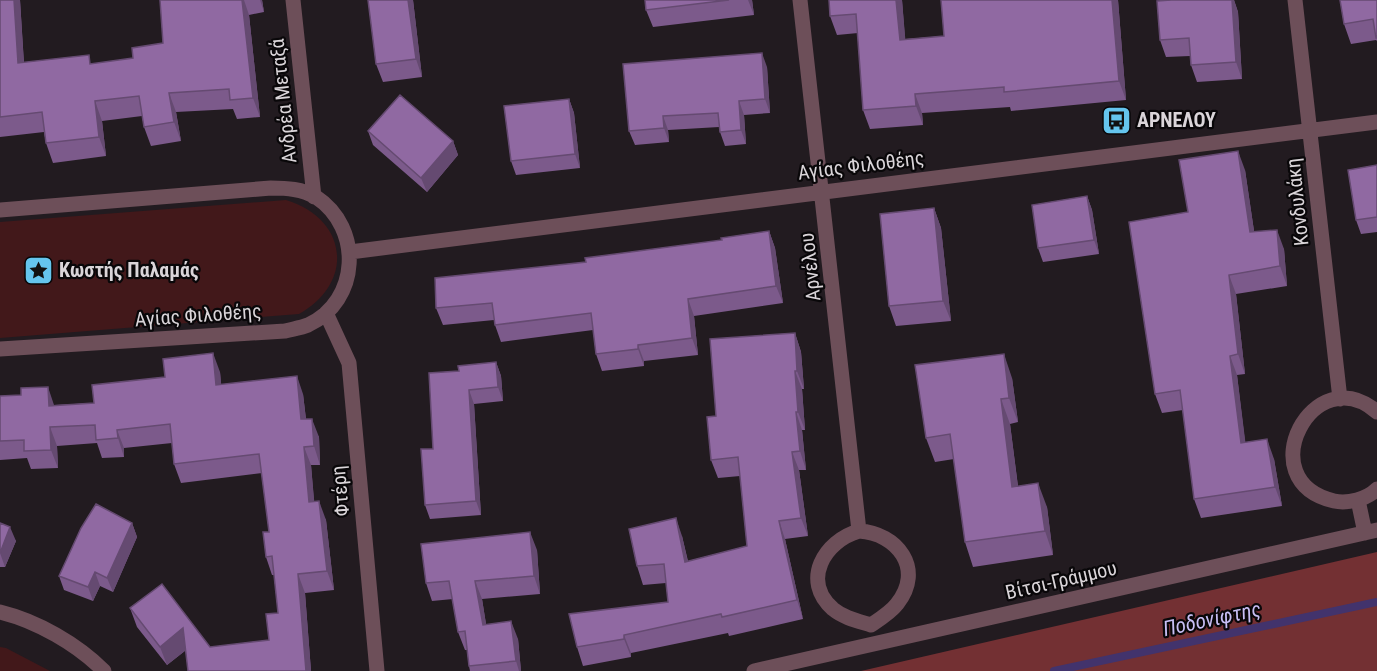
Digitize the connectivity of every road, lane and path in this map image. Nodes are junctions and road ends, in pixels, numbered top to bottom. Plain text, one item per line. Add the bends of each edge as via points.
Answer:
1 (293, 0) edge
2 (800, 0) edge
3 (1295, 0) edge
4 (1377, 122) edge
5 (1310, 130) junction
6 (823, 190) junction
7 (315, 197) junction
8 (0, 210) edge
9 (350, 252) junction
10 (326, 313) junction
11 (0, 349) edge
12 (1340, 399) junction
13 (1377, 412) edge
14 (1377, 489) edge
15 (1358, 500) junction
16 (859, 531) junction
17 (1371, 531) edge
18 (0, 612) edge
19 (871, 625) junction
20 (872, 644) junction
21 (104, 671) edge
22 (377, 671) edge
23 (754, 671) edge

1 - 7 street, Ανδρέα Μεταξά
2 - 6 street, Αρνέλου
3 - 5 street, Κονδυλάκη
4 - 5 street, Αγίας Φιλοθέης
5 - 6 street, Αγίας Φιλοθέης
5 - 12 street, Κονδυλάκη
6 - 9 street, Αγίας Φιλοθέης
6 - 16 street, Αρνέλου
7 - 8 street, Αγίας Φιλοθέης via 294,189 271,188
7 - 9 street, Αγίας Φιλοθέης via 338,220
9 - 10 street, Αγίας Φιλοθέης via 349,274 341,296
10 - 11 street, Αγίας Φιλοθέης via 307,325 285,331
10 - 22 street, Φτέρη via 349,363
12 - 13 street via 1356,401
12 - 15 street via 1316,408 1298,426 1293,460 1309,489 1324,499
14 - 15 street
15 - 17 street
16 - 19 street via 888,538 899,548 907,570 905,592 897,605
16 - 19 street via 833,543 824,554 819,582 831,607 843,616
17 - 20 street, Βίτσι-Γράμμου
18 - 21 street via 39,627
19 - 20 street
20 - 23 street, Βίτσι-Γράμμου

